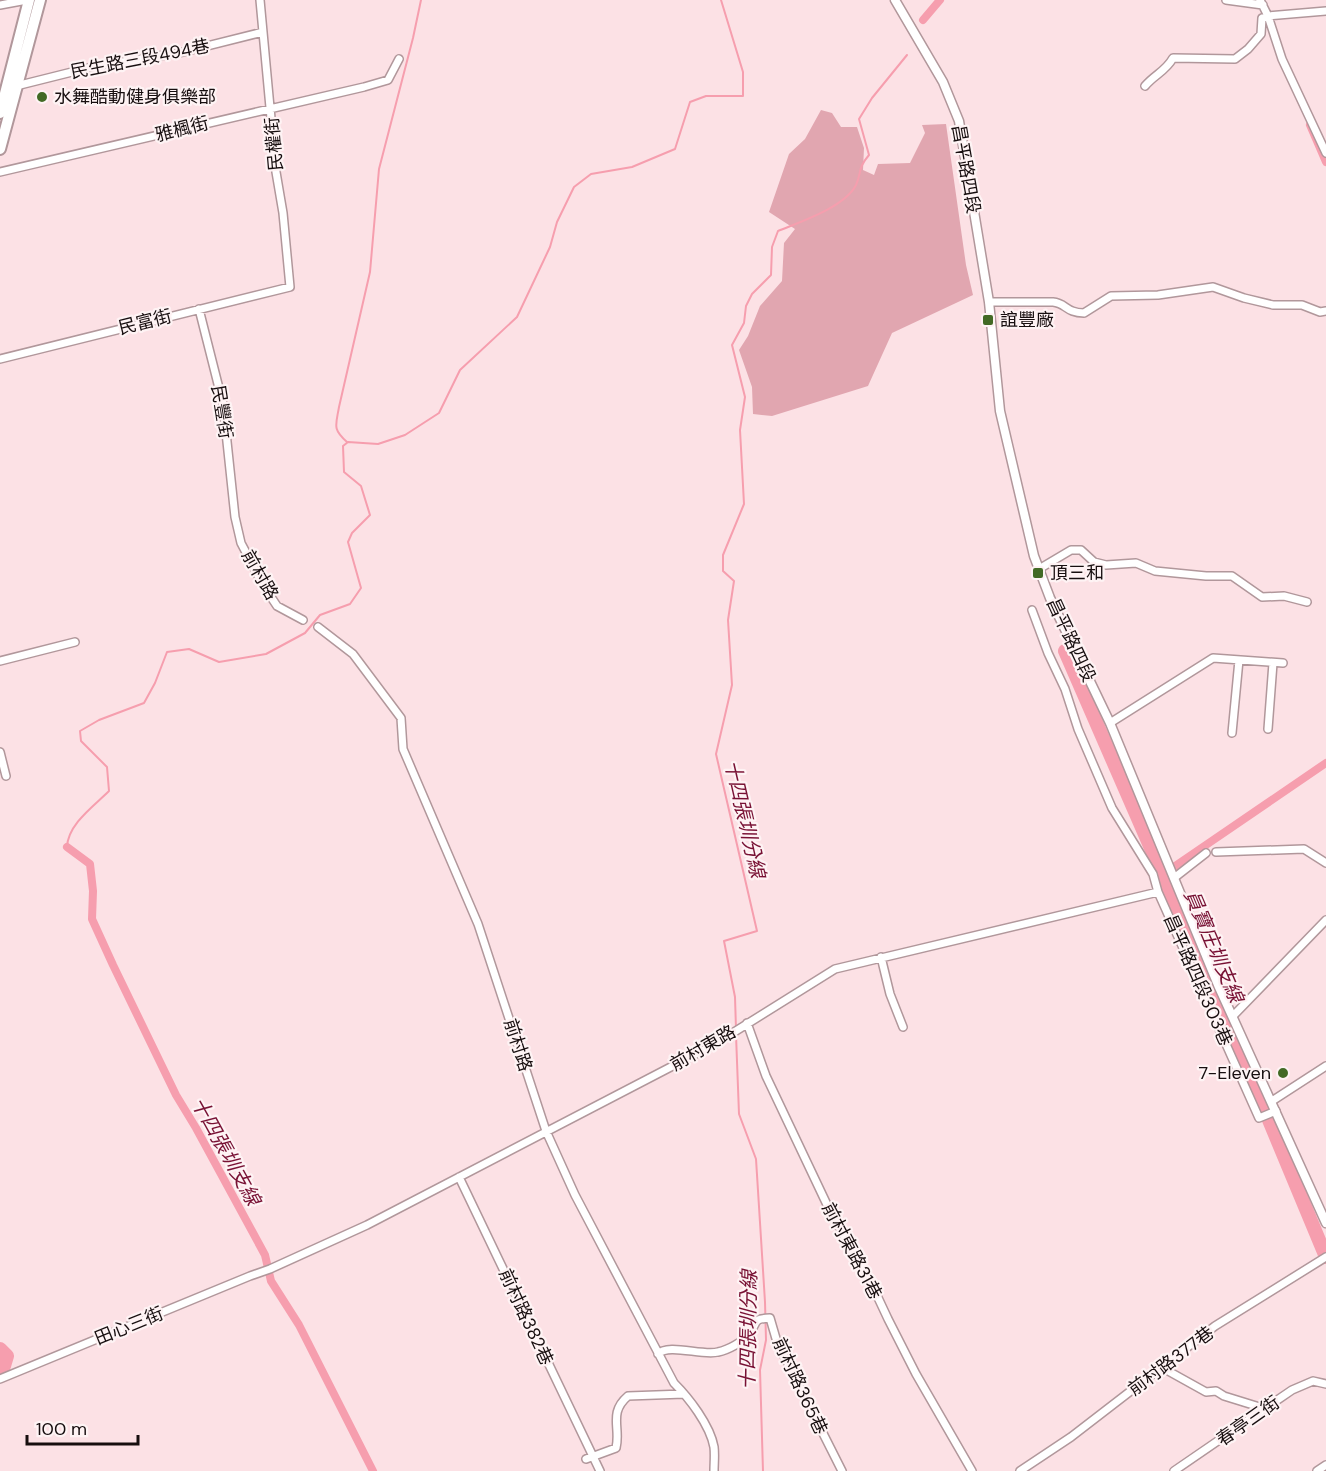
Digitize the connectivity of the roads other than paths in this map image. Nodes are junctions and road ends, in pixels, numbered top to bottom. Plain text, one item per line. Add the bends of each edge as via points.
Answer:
1 (28, 0) edge
2 (40, 0) edge
3 (260, 0) edge
4 (895, 0) edge
5 (1226, 0) edge
6 (1262, 3) edge
7 (0, 5) edge
8 (1326, 11) edge
9 (1268, 16) junction
10 (263, 32) junction
11 (399, 59) dead end
12 (16, 86) junction
13 (1145, 86) dead end
14 (271, 109) junction
15 (0, 113) edge
16 (0, 149) edge
17 (1326, 153) edge
18 (0, 172) edge
19 (290, 287) joint
20 (989, 302) junction
21 (199, 309) junction
22 (1326, 310) edge
23 (0, 359) edge
24 (235, 517) joint
25 (1040, 569) junction
26 (1307, 602) dead end
27 (1032, 610) dead end
28 (303, 620) dead end
29 (318, 627) dead end
30 (75, 642) dead end
31 (1239, 660) junction
32 (0, 661) edge
33 (1273, 663) junction
34 (1283, 663) dead end
35 (1110, 723) junction
36 (1268, 729) dead end
37 (1232, 733) dead end
38 (0, 752) edge
39 (6, 776) dead end
40 (1216, 852) dead end
41 (1206, 853) dead end
42 (1326, 863) edge
43 (1174, 878) junction
44 (1158, 892) junction
45 (1326, 920) edge
46 (881, 957) junction
47 (1233, 1016) junction
48 (747, 1023) junction
49 (903, 1027) dead end
50 (1326, 1066) edge
51 (1272, 1101) junction
52 (1276, 1112) junction
53 (546, 1131) junction
54 (459, 1177) junction
55 (1326, 1223) edge
56 (1326, 1257) edge
57 (270, 1269) joint
58 (658, 1354) junction
59 (1161, 1367) junction
60 (0, 1378) edge
61 (1326, 1384) edge
62 (684, 1394) junction
63 (1266, 1409) junction
64 (589, 1458) junction
65 (1326, 1465) edge
66 (600, 1471) edge
67 (714, 1471) edge
68 (842, 1471) edge
69 (972, 1471) edge
70 (1020, 1471) edge
71 (1174, 1471) edge
72 (1317, 1471) edge

1 - 7 street
1 - 15 main road
2 - 12 main road
3 - 10 street, 民權街
4 - 20 street, 昌平路四段 via 944,82 959,121
5 - 6 street
6 - 9 street
8 - 9 street
9 - 13 street via 1262,18 1261,34 1235,59 1173,58
9 - 17 street via 1282,59
10 - 12 street, 民生路三段494巷
10 - 14 street, 民權街
11 - 14 street, 雅楓街 via 388,80
12 - 16 main road
14 - 18 street, 雅楓街
14 - 19 street, 民權街
19 - 21 street, 民富街
20 - 22 street via 1059,302 1069,311 1084,313 1111,296 1158,296 1213,287 1273,304
20 - 25 street, 昌平路四段 via 1004,431
21 - 23 street, 民富街
21 - 24 street, 民豐街 via 223,404
24 - 28 street, 前村路 via 241,543 263,585 277,606
25 - 26 street via 1071,550 1081,550 1094,562 1106,565 1136,563 1155,571 1232,576 1262,597 1284,596
25 - 35 street, 昌平路四段
27 - 44 street via 1112,808 1153,874
29 - 53 street, 前村路 via 352,654 401,718 403,749 478,924
30 - 32 street
31 - 33 street
31 - 35 street via 1213,658
31 - 37 street
33 - 34 street
33 - 36 street
35 - 43 street, 昌平路四段
38 - 39 street
40 - 42 street via 1304,849
41 - 43 street
43 - 47 street, 昌平路四段
44 - 46 street, 前村東路
44 - 52 street, 昌平路四段303巷 via 1259,1118
45 - 47 street
46 - 48 street, 前村東路 via 836,969
46 - 49 street
47 - 51 street, 昌平路四段
48 - 53 street, 前村東路 via 716,1044
48 - 69 street, 前村東路31巷 via 766,1076 830,1210
50 - 51 street
51 - 52 street, 昌平路四段
52 - 55 street, 昌平路四段
53 - 54 street, 前村東路
53 - 58 street, 前村路
54 - 57 street, 前村東路
54 - 64 street, 前村路382巷
56 - 59 street, 前村路377巷 via 1215,1326
57 - 60 street, 田心三街
58 - 62 street, 前村路
58 - 68 street, 前村路365巷 via 667,1348 722,1352 749,1334 754,1322 770,1318 777,1342
59 - 63 street via 1206,1392 1216,1391
59 - 70 street, 前村路377巷
61 - 63 street, 春亭三街 via 1313,1381 1292,1390
62 - 64 street via 628,1396 616,1411 616,1448
62 - 67 street, 前村路 via 714,1445
63 - 71 street, 春亭三街
64 - 66 street, 前村路382巷
65 - 72 street

